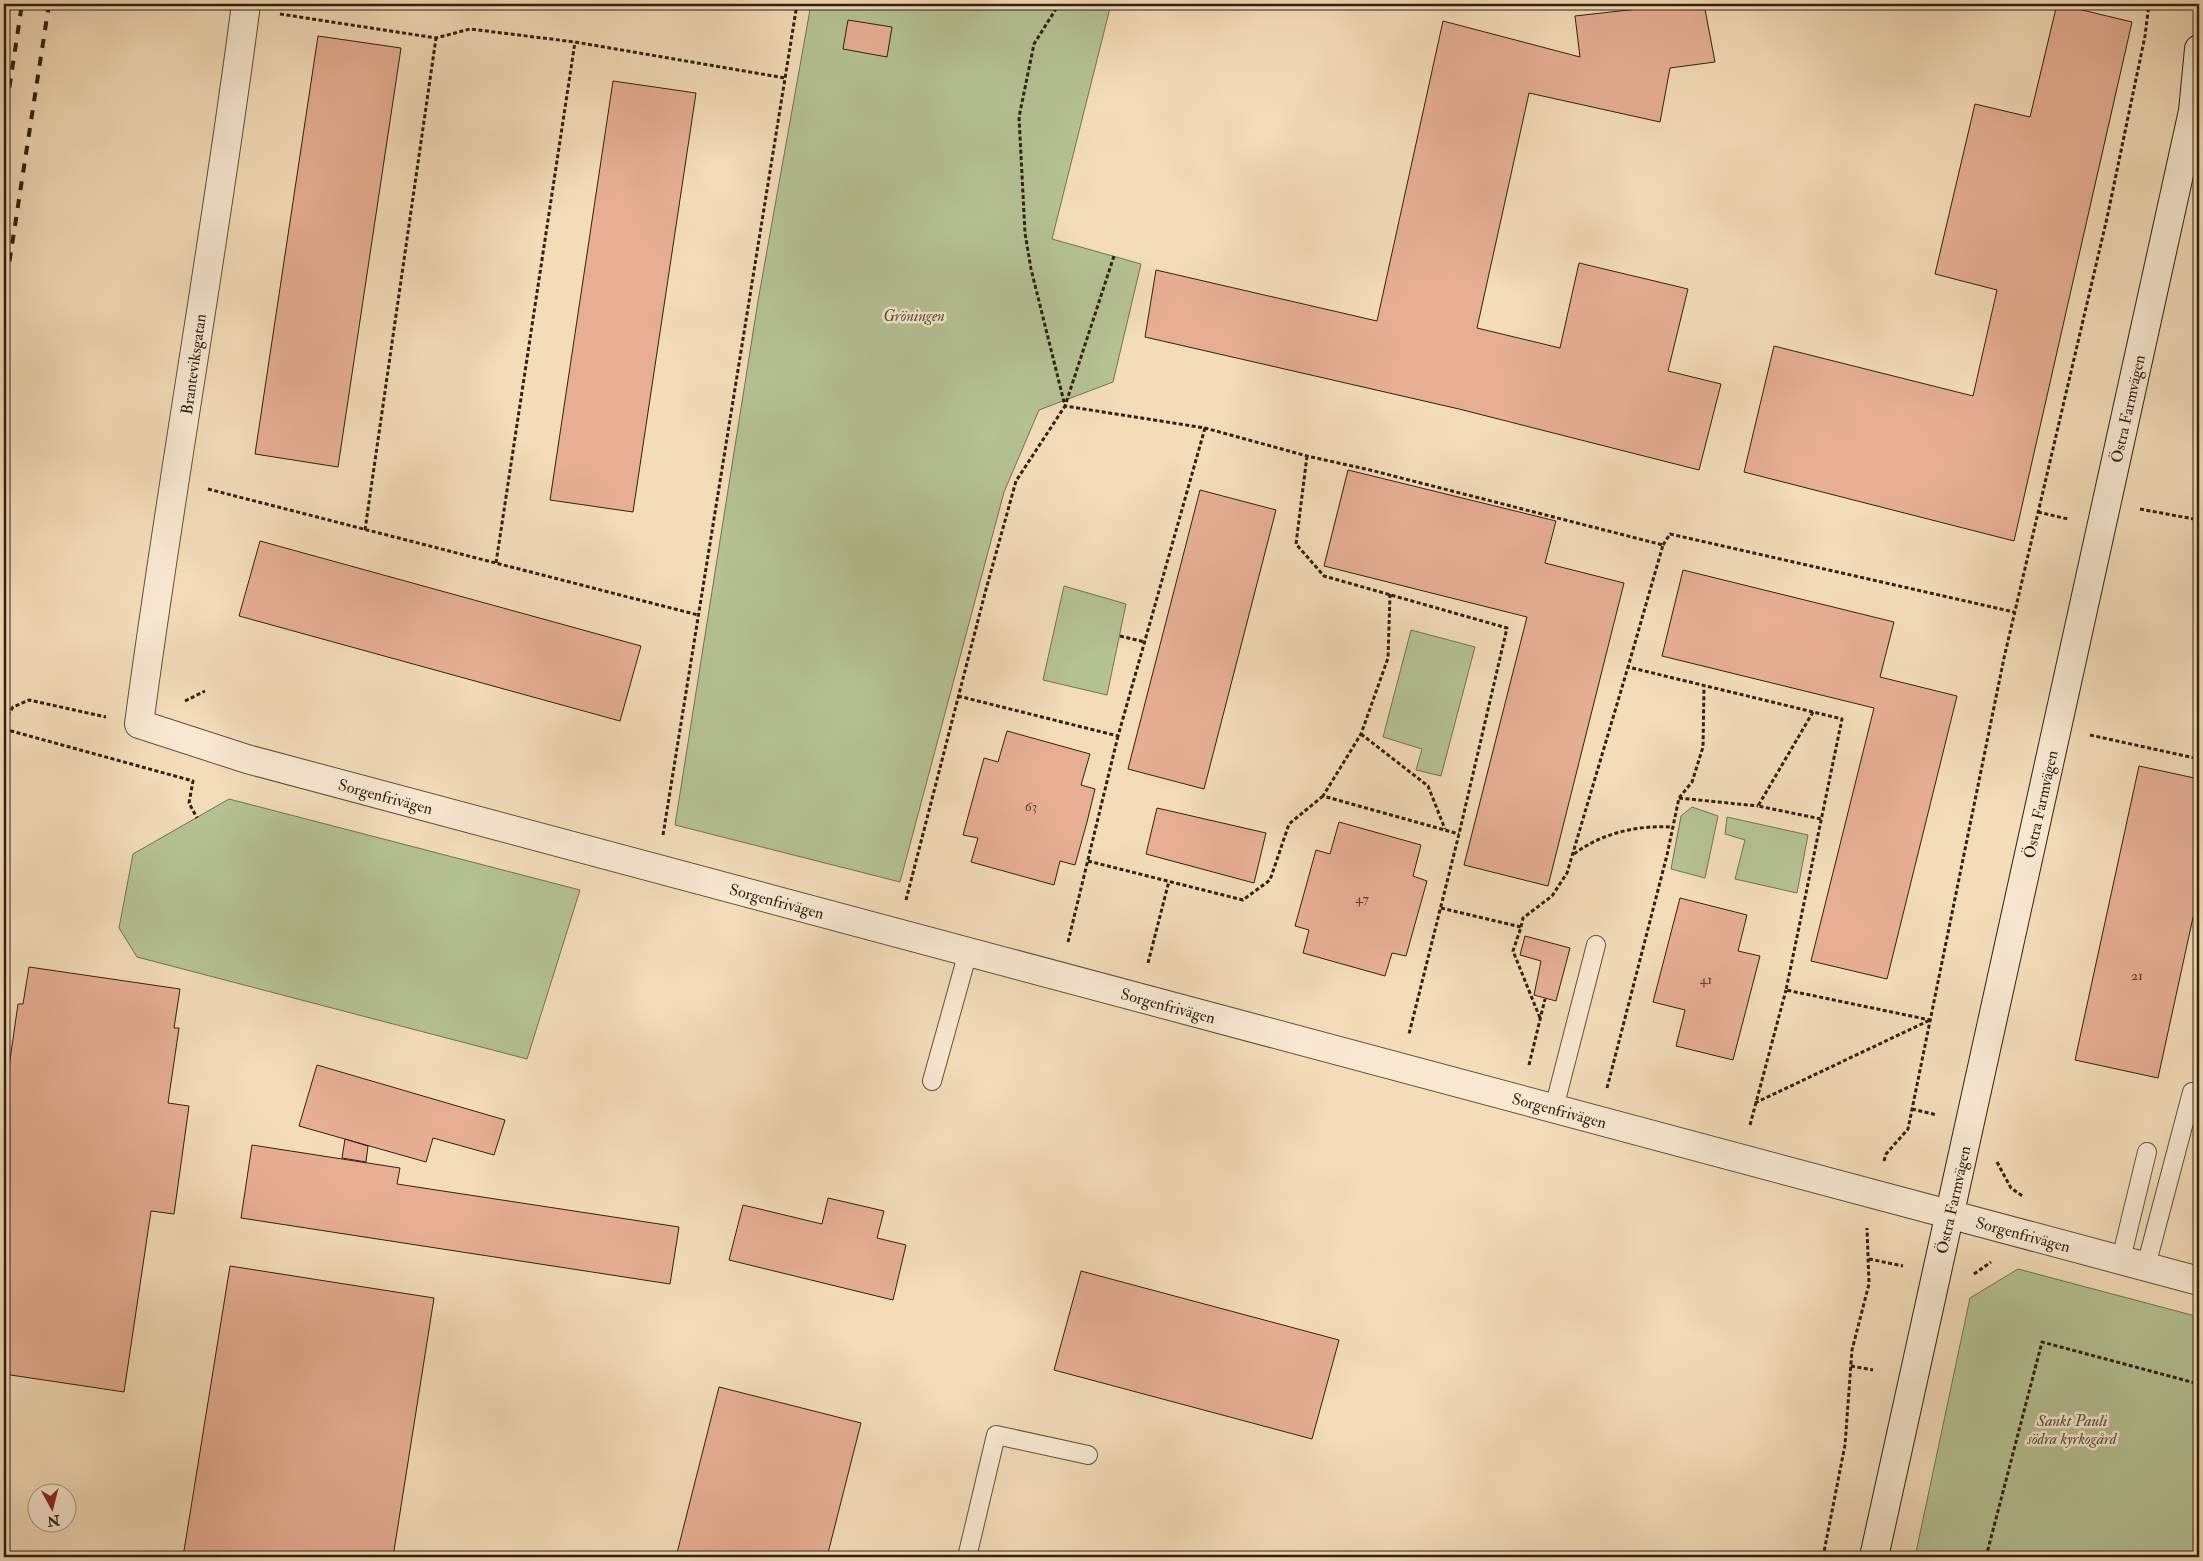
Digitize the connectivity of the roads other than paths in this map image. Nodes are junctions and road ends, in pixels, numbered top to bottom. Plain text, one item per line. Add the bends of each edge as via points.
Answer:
1 (245, 6) edge
2 (2199, 48) edge
3 (138, 724) joint
4 (1596, 945) dead end
5 (968, 952) junction
6 (932, 1081) dead end
7 (2192, 1092) dead end
8 (1554, 1108) junction
9 (2147, 1152) dead end
10 (1950, 1214) junction
11 (2134, 1263) junction
12 (2199, 1281) edge
13 (1088, 1454) dead end
14 (967, 1557) edge
15 (1874, 1557) edge

1 - 3 street, Branteviksgatan
2 - 10 street, Östra Farmvägen via 2193,111
3 - 5 street, Sorgenfrivägen via 247,759
4 - 8 lane
5 - 6 lane
5 - 8 street, Sorgenfrivägen
7 - 11 lane
8 - 10 street, Sorgenfrivägen
9 - 11 lane
10 - 11 street, Sorgenfrivägen
10 - 15 street, Östra Farmvägen
11 - 12 street, Sorgenfrivägen
13 - 14 lane via 996,1435

